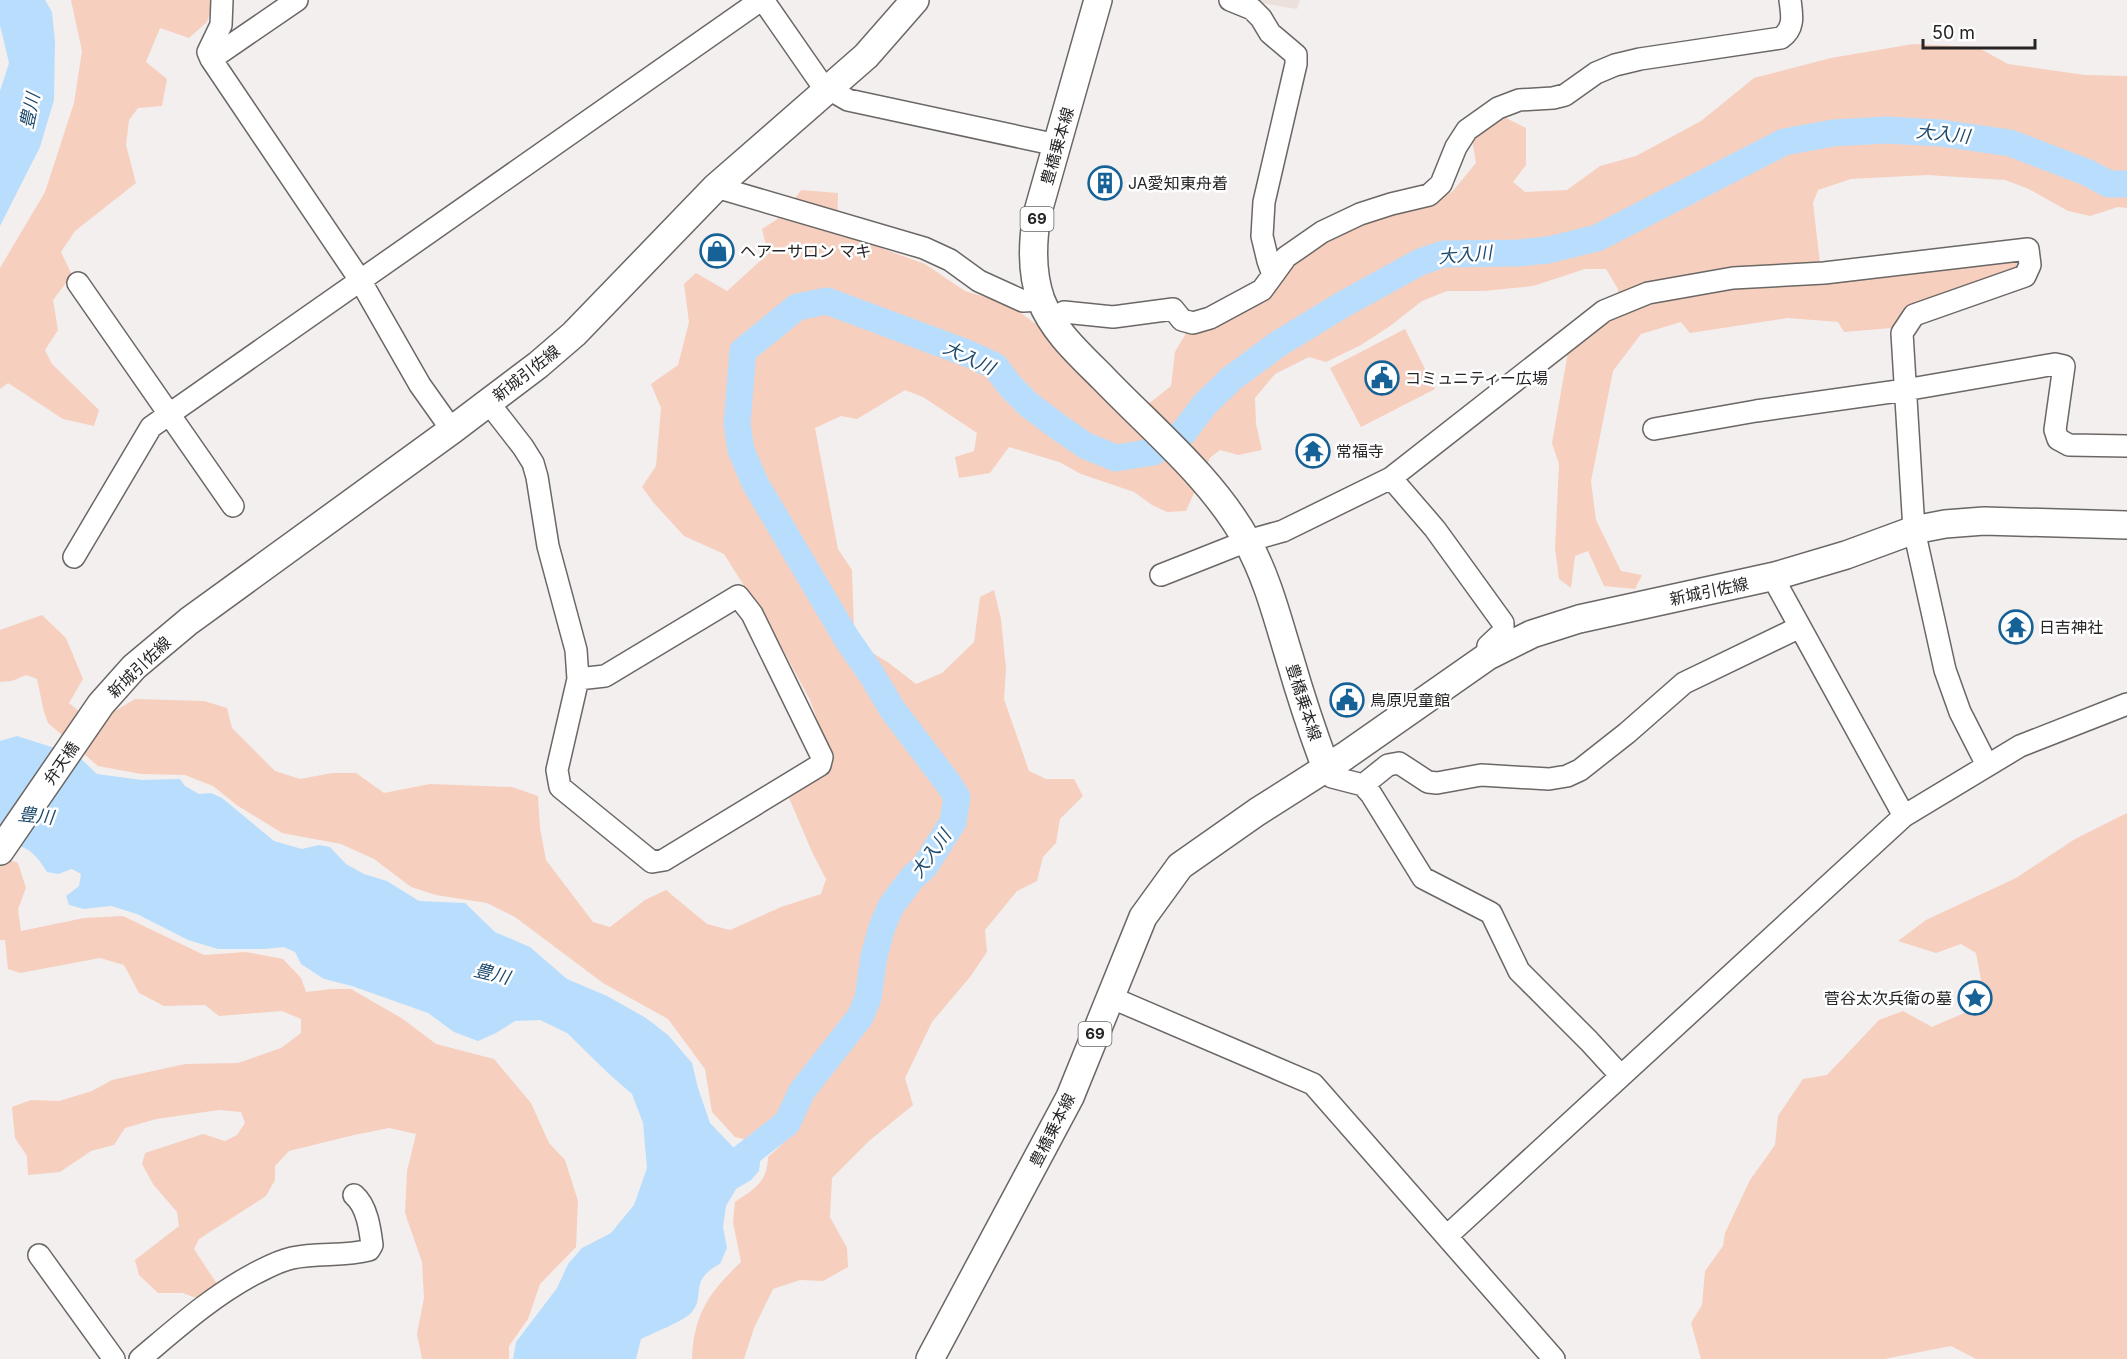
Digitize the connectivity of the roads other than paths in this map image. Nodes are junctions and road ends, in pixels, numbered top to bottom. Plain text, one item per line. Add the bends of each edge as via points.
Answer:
1 (222, 0) edge
2 (297, 0) edge
3 (762, 0) edge
4 (915, 0) edge
5 (1098, 0) edge
6 (1230, 0) edge
7 (1791, 0) edge
8 (211, 59) junction
9 (828, 89) junction
10 (1057, 146) junction
11 (716, 187) junction
12 (1273, 275) junction
13 (360, 280) junction
14 (78, 283) dead end
15 (1046, 309) junction
16 (1905, 390) junction
17 (488, 402) junction
18 (168, 415) junction
19 (1654, 429) dead end
20 (452, 430) junction
21 (2127, 446) edge
22 (1391, 478) junction
23 (233, 506) dead end
24 (2127, 525) edge
25 (1914, 530) junction
26 (1247, 541) junction
27 (74, 557) dead end
28 (1161, 574) dead end
29 (1775, 576) junction
30 (1800, 627) junction
31 (1488, 656) junction
32 (578, 679) junction
33 (101, 704) joint
34 (2127, 704) edge
35 (1987, 765) junction
36 (1326, 768) junction
37 (1363, 785) junction
38 (1904, 816) junction
39 (0, 851) edge
40 (1110, 997) junction
41 (1621, 1076) junction
42 (354, 1195) dead end
43 (1447, 1236) junction
44 (39, 1255) dead end
45 (114, 1359) edge
46 (140, 1359) edge
47 (930, 1359) edge
48 (1554, 1359) edge

1 - 8 street via 221,25 208,52
2 - 8 street
3 - 9 street
3 - 13 street
4 - 9 main road, 新城引佐線 via 866,56
5 - 10 main road, 豊橋乗本線 / 69
6 - 12 street via 1252,9 1270,33 1296,55 1264,202 1263,236
7 - 12 street via 1792,22 1781,38 1623,63 1596,73 1565,94 1519,100 1498,108 1467,130 1441,184 1429,195 1360,214 1322,232 1286,257
8 - 13 street
9 - 10 street via 848,100
9 - 11 main road, 新城引佐線
10 - 15 main road, 豊橋乗本線 / 69 via 1033,237 1034,270
11 - 15 street via 924,248 950,260 979,281
11 - 17 main road, 新城引佐線 via 574,334
12 - 15 street via 1262,290 1193,323 1182,320 1173,309 1113,317
13 - 18 street
13 - 20 street via 420,385
14 - 18 street
15 - 26 main road, 豊橋乗本線 / 69 via 1071,345 1224,503
16 - 19 street
16 - 21 street via 2055,364 2064,366 2055,430 2058,439 2069,445
16 - 22 street via 1902,333 1914,315 2025,276 2030,265 2028,249 1824,273 1732,278 1648,293 1604,311
16 - 25 street
17 - 20 main road, 新城引佐線
17 - 32 street via 533,463 548,546 576,650
18 - 23 street
18 - 27 street via 151,428
20 - 33 main road, 新城引佐線 via 189,621 134,667
22 - 26 street via 1283,531
22 - 31 street via 1435,529 1503,623 1503,632 1488,646
24 - 25 main road, 新城引佐線 via 1984,521
25 - 29 main road, 新城引佐線
25 - 35 street via 1945,670 1960,712
26 - 28 street
26 - 36 main road, 豊橋乗本線 / 69 via 1268,585 1306,715
29 - 30 street
29 - 31 main road, 新城引佐線 via 1579,619 1532,634
30 - 37 street via 1684,683 1590,763 1567,776 1549,779 1481,775 1437,783 1428,782 1399,763 1388,765
30 - 38 street
31 - 36 main road, 新城引佐線
32 - 32 street via 557,770 560,787 652,862 664,860 820,765 822,757 752,614 738,596 605,676
33 - 39 main road, 弁天橋
34 - 35 street via 2020,747
35 - 38 street
36 - 37 street via 1332,777
36 - 40 main road, 豊橋乗本線 / 69 via 1180,866 1143,917
37 - 41 street via 1423,878 1491,913 1519,970
38 - 41 street
40 - 43 street via 1313,1084
40 - 47 main road, 豊橋乗本線 / 69 via 1070,1097
41 - 43 street
42 - 46 street via 363,1207 372,1245 369,1250 315,1254 275,1263 209,1300
43 - 48 street
44 - 45 street

